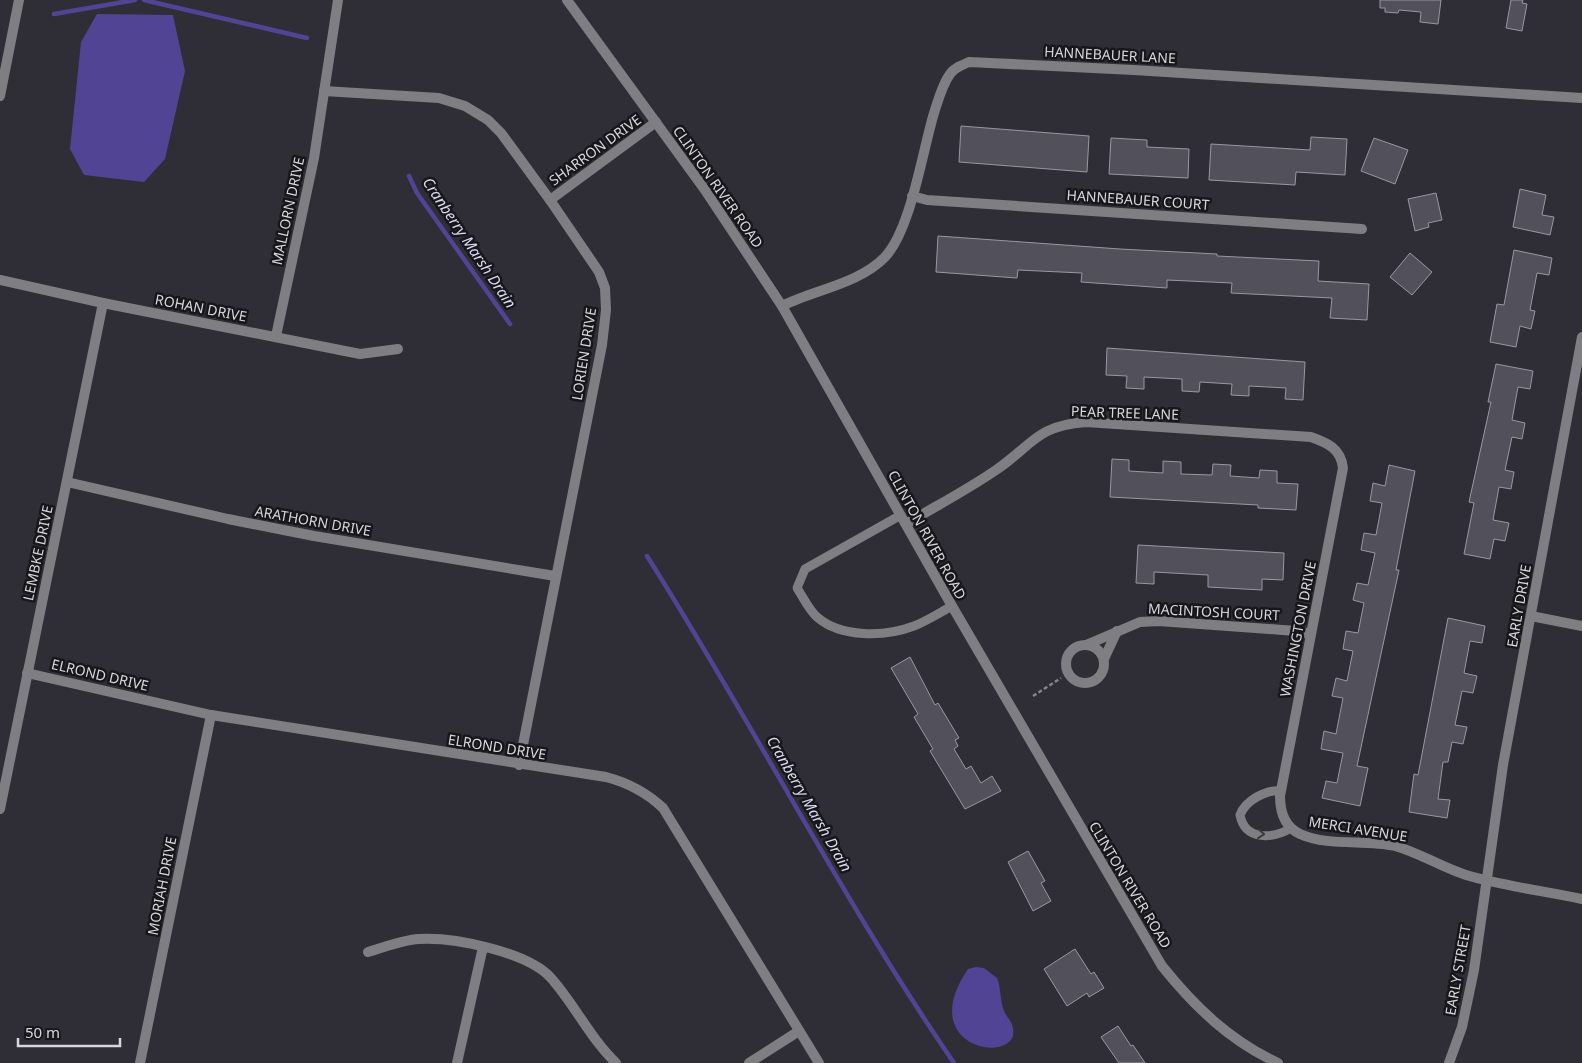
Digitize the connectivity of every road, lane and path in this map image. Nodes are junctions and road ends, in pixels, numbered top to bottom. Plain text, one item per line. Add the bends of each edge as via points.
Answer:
1 (19, 0) edge
2 (338, 0) edge
3 (568, 0) edge
4 (324, 91) junction
5 (0, 96) edge
6 (1582, 98) edge
7 (656, 122) junction
8 (912, 196) junction
9 (550, 200) junction
10 (1362, 230) dead end
11 (0, 280) edge
12 (103, 303) junction
13 (782, 306) junction
14 (276, 336) junction
15 (1582, 337) edge
16 (398, 349) dead end
17 (1338, 451) joint
18 (67, 482) junction
19 (903, 519) junction
20 (555, 576) junction
21 (952, 606) junction
22 (1531, 616) junction
23 (1582, 626) edge
24 (1117, 631) junction
25 (1312, 634) junction
26 (1086, 645) junction
27 (1104, 659) junction
28 (27, 672) junction
29 (1062, 678) dead end
30 (1033, 696) dead end
31 (211, 715) junction
32 (519, 765) junction
33 (1281, 791) junction
34 (0, 809) edge
35 (1282, 813) joint
36 (1291, 828) junction
37 (1486, 880) junction
38 (1582, 899) edge
39 (483, 947) junction
40 (368, 952) dead end
41 (799, 1031) junction
42 (140, 1063) edge
43 (457, 1063) edge
44 (616, 1063) edge
45 (748, 1063) edge
46 (819, 1063) edge
47 (1278, 1063) edge
48 (1449, 1063) edge

1 - 5 street
2 - 4 street
3 - 7 street, CLINTON RIVER ROAD
4 - 9 street, LORIEN DRIVE via 439,98 465,106 488,120 501,133
4 - 14 street, MALLORN DRIVE via 314,158
6 - 8 street, HANNEBAUER LANE via 969,62 950,74 941,93
7 - 9 street, SHARRON DRIVE
7 - 13 street, CLINTON RIVER ROAD
8 - 10 street, HANNEBAUER COURT via 927,200
8 - 13 street, HANNEBAUER LANE via 897,241 884,258 853,277
9 - 20 street, LORIEN DRIVE via 599,272 605,288 606,310 602,345
11 - 12 street, ROHAN DRIVE
12 - 14 street, ROHAN DRIVE
12 - 18 street, LEMBKE DRIVE
13 - 19 street, CLINTON RIVER ROAD
14 - 16 street, ROHAN DRIVE via 360,354
15 - 22 street, EARLY DRIVE
17 - 19 street, PEAR TREE LANE via 1312,438 1086,422 1065,424 1032,439 997,469
17 - 25 street, WASHINGTON DRIVE via 1343,468
18 - 20 street, ARATHORN DRIVE via 314,536
18 - 28 street, LEMBKE DRIVE
19 - 21 street, CLINTON RIVER ROAD
19 - 21 lane via 805,569 797,588 816,616 844,632 882,632 913,626
20 - 32 street, LORIEN DRIVE
21 - 47 street, CLINTON RIVER ROAD via 1162,966 1200,1011 1220,1028
22 - 23 street
22 - 37 street, EARLY DRIVE
24 - 25 street, MACINTOSH COURT via 1140,622 1159,621
24 - 26 street, MACINTOSH COURT
24 - 27 street, MACINTOSH COURT
25 - 33 street, WASHINGTON DRIVE
26 - 27 street via 1098,649
26 - 27 street, MACINTOSH COURT via 1074,649 1066,660 1072,678 1084,684 1096,681 1103,671
28 - 31 street, ELROND DRIVE
28 - 34 street, LEMBKE DRIVE
29 - 30 path
31 - 32 street, ELROND DRIVE
31 - 42 street, MORIAH DRIVE
32 - 41 street, ELROND DRIVE via 621,781 648,795 663,808
33 - 35 street, WASHINGTON DRIVE
33 -> 36 lane via 1274,790 1247,804 1240,816 1249,832 1256,835 1278,834
35 - 36 street, MERCI AVENUE
36 - 37 street, MERCI AVENUE via 1308,836 1410,850 1466,875
37 - 38 street, MERCI AVENUE
37 - 48 street, EARLY STREET via 1474,970 1462,1027
39 - 40 street via 421,939
39 - 43 street
39 - 44 street via 535,964 555,982 594,1039
41 - 45 street
41 - 46 street, ELROND DRIVE

